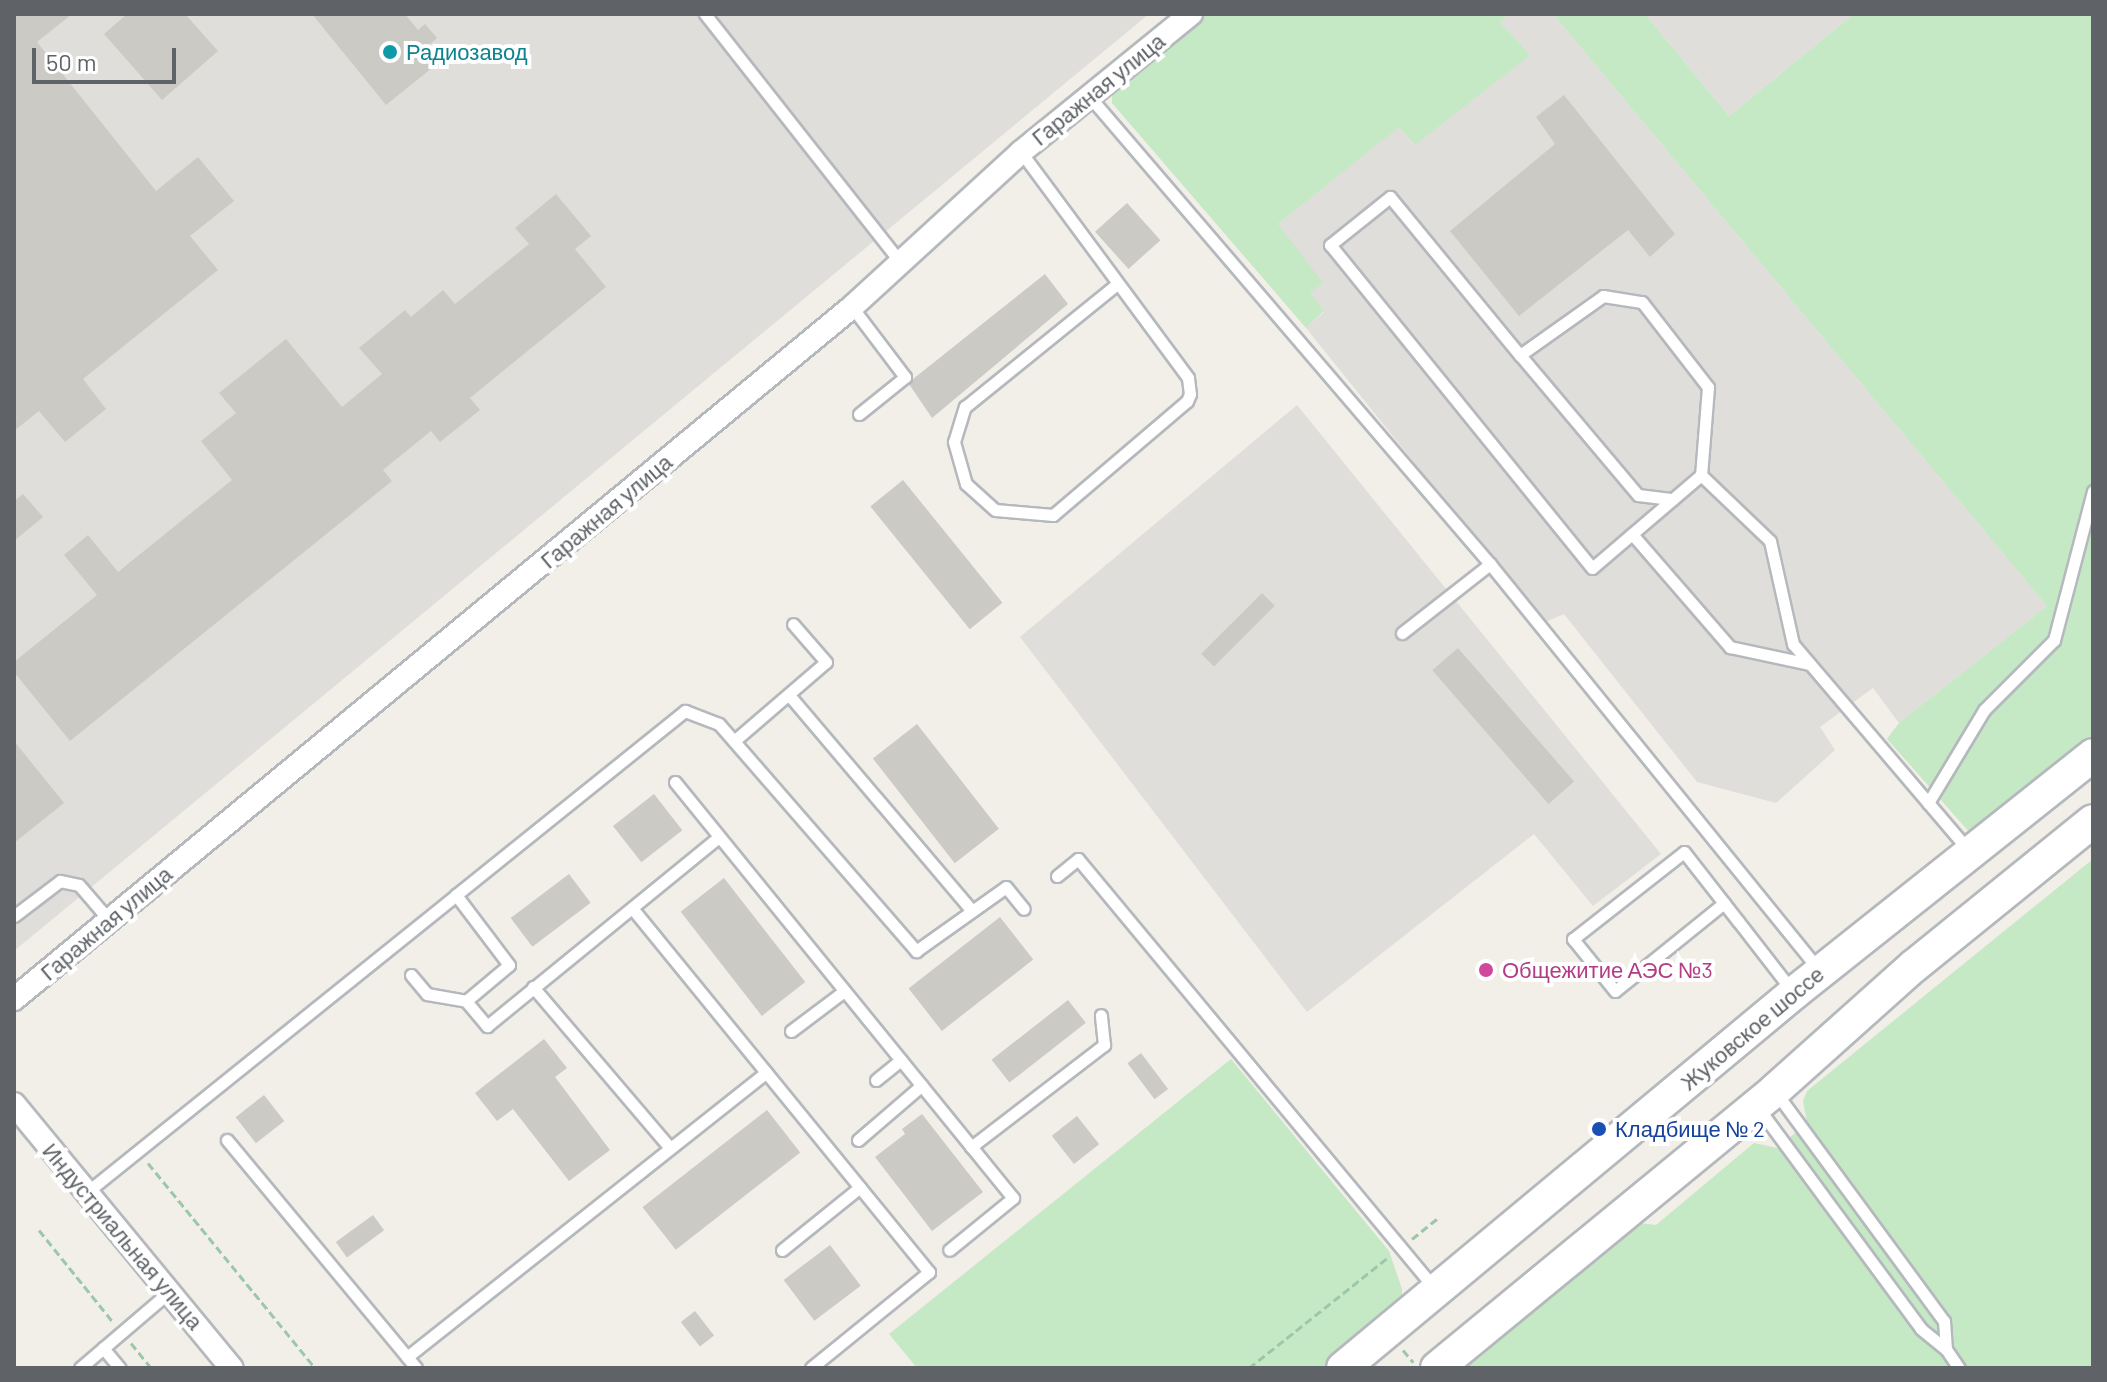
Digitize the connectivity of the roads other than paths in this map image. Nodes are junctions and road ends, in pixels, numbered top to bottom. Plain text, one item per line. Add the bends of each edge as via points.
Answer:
1 (705, 14) edge
2 (1191, 14) edge
3 (1089, 96) junction
4 (1021, 152) junction
5 (900, 262) junction
6 (1117, 284) junction
7 (852, 307) junction
8 (1520, 355) junction
9 (859, 414) dead end
10 (1701, 475) junction
11 (2093, 491) edge
12 (1673, 499) junction
13 (1632, 534) junction
14 (1490, 564) junction
15 (793, 624) dead end
16 (1402, 633) dead end
17 (1809, 664) junction
18 (789, 695) junction
19 (734, 741) junction
20 (2093, 755) edge
21 (675, 782) dead end
22 (1928, 803) junction
23 (2093, 821) edge
24 (719, 837) junction
25 (1970, 852) junction
26 (1057, 876) dead end
27 (456, 895) junction
28 (1724, 903) dead end
29 (632, 908) junction
30 (1024, 909) dead end
31 (972, 911) junction
32 (14, 916) edge
33 (109, 920) junction
34 (1820, 972) junction
35 (411, 975) dead end
36 (533, 987) junction
37 (844, 991) junction
38 (1794, 993) junction
39 (14, 999) edge
40 (466, 1001) junction
41 (1101, 1015) dead end
42 (791, 1031) dead end
43 (901, 1060) junction
44 (766, 1072) junction
45 (876, 1080) dead end
46 (922, 1085) junction
47 (1765, 1098) junction
48 (16, 1110) edge
49 (227, 1140) dead end
50 (858, 1140) dead end
51 (971, 1147) junction
52 (670, 1148) junction
53 (860, 1187) junction
54 (87, 1192) junction
55 (782, 1250) dead end
56 (949, 1250) dead end
57 (1436, 1290) junction
58 (169, 1292) junction
59 (103, 1348) junction
60 (1946, 1349) junction
61 (407, 1357) junction
62 (87, 1366) edge
63 (227, 1366) edge
64 (120, 1368) edge
65 (416, 1368) edge
66 (811, 1368) edge
67 (1343, 1368) edge
68 (1437, 1368) edge
69 (1959, 1368) edge

1 - 5 lane
2 - 3 street, Гаражная улица
3 - 4 street, Гаражная улица
3 - 14 lane
4 - 5 street, Гаражная улица
4 - 6 lane
5 - 7 street, Гаражная улица
6 - 6 lane via 1188,378 1187,401 1053,515 995,510 966,484 954,442 965,407
7 - 9 lane via 905,377
7 - 33 street, Гаражная улица
8 - 10 lane via 1603,296 1642,302 1708,387
8 - 12 lane via 1638,495
8 - 13 lane via 1390,197 1330,245 1592,568
10 - 12 lane
10 - 17 lane via 1770,541 1793,644
11 - 22 lane via 2054,640 1984,710
12 - 13 lane
13 - 17 lane via 1730,647
14 - 16 lane
14 - 34 lane
15 - 18 lane via 826,662
17 - 22 lane
18 - 19 lane
18 - 31 lane
19 - 27 lane via 719,724 685,711
19 - 31 lane via 916,951
20 - 25 main road, Жуковское шоссе
21 - 24 lane
22 - 25 lane
23 - 47 main road via 1914,966
24 - 29 lane
24 - 37 lane
25 - 34 main road, Жуковское шоссе
26 - 57 lane via 1078,859
27 - 40 lane via 509,965
27 - 54 lane
28 - 38 lane via 1712,913 1700,923 1627,982 1615,991 1573,939 1684,852 1720,898 1729,910 1785,981
29 - 36 lane
29 - 44 lane
30 - 31 lane via 1006,887
32 - 33 lane via 60,881 79,885
33 - 39 street, Гаражная улица
34 - 38 main road, Жуковское шоссе
35 - 40 lane via 427,994
36 - 40 lane via 487,1026
36 - 52 lane
37 - 42 lane
37 - 43 lane
38 - 57 main road, Жуковское шоссе
41 - 51 lane via 1104,1045
43 - 45 lane
43 - 46 lane
44 - 52 lane
44 - 53 lane
46 - 50 lane
46 - 51 lane
47 - 60 lane via 1921,1329
47 - 60 lane via 1944,1321
47 - 68 main road
48 - 54 street, Индустриальная улица
49 - 61 lane
51 - 56 lane via 1013,1198
52 - 61 lane
53 - 55 lane
53 - 66 lane via 929,1272
54 - 58 street, Индустриальная улица
57 - 67 main road, Жуковское шоссе
58 - 59 lane
58 - 63 street, Индустриальная улица
59 - 62 lane
59 - 64 lane
60 - 69 lane
61 - 65 lane

